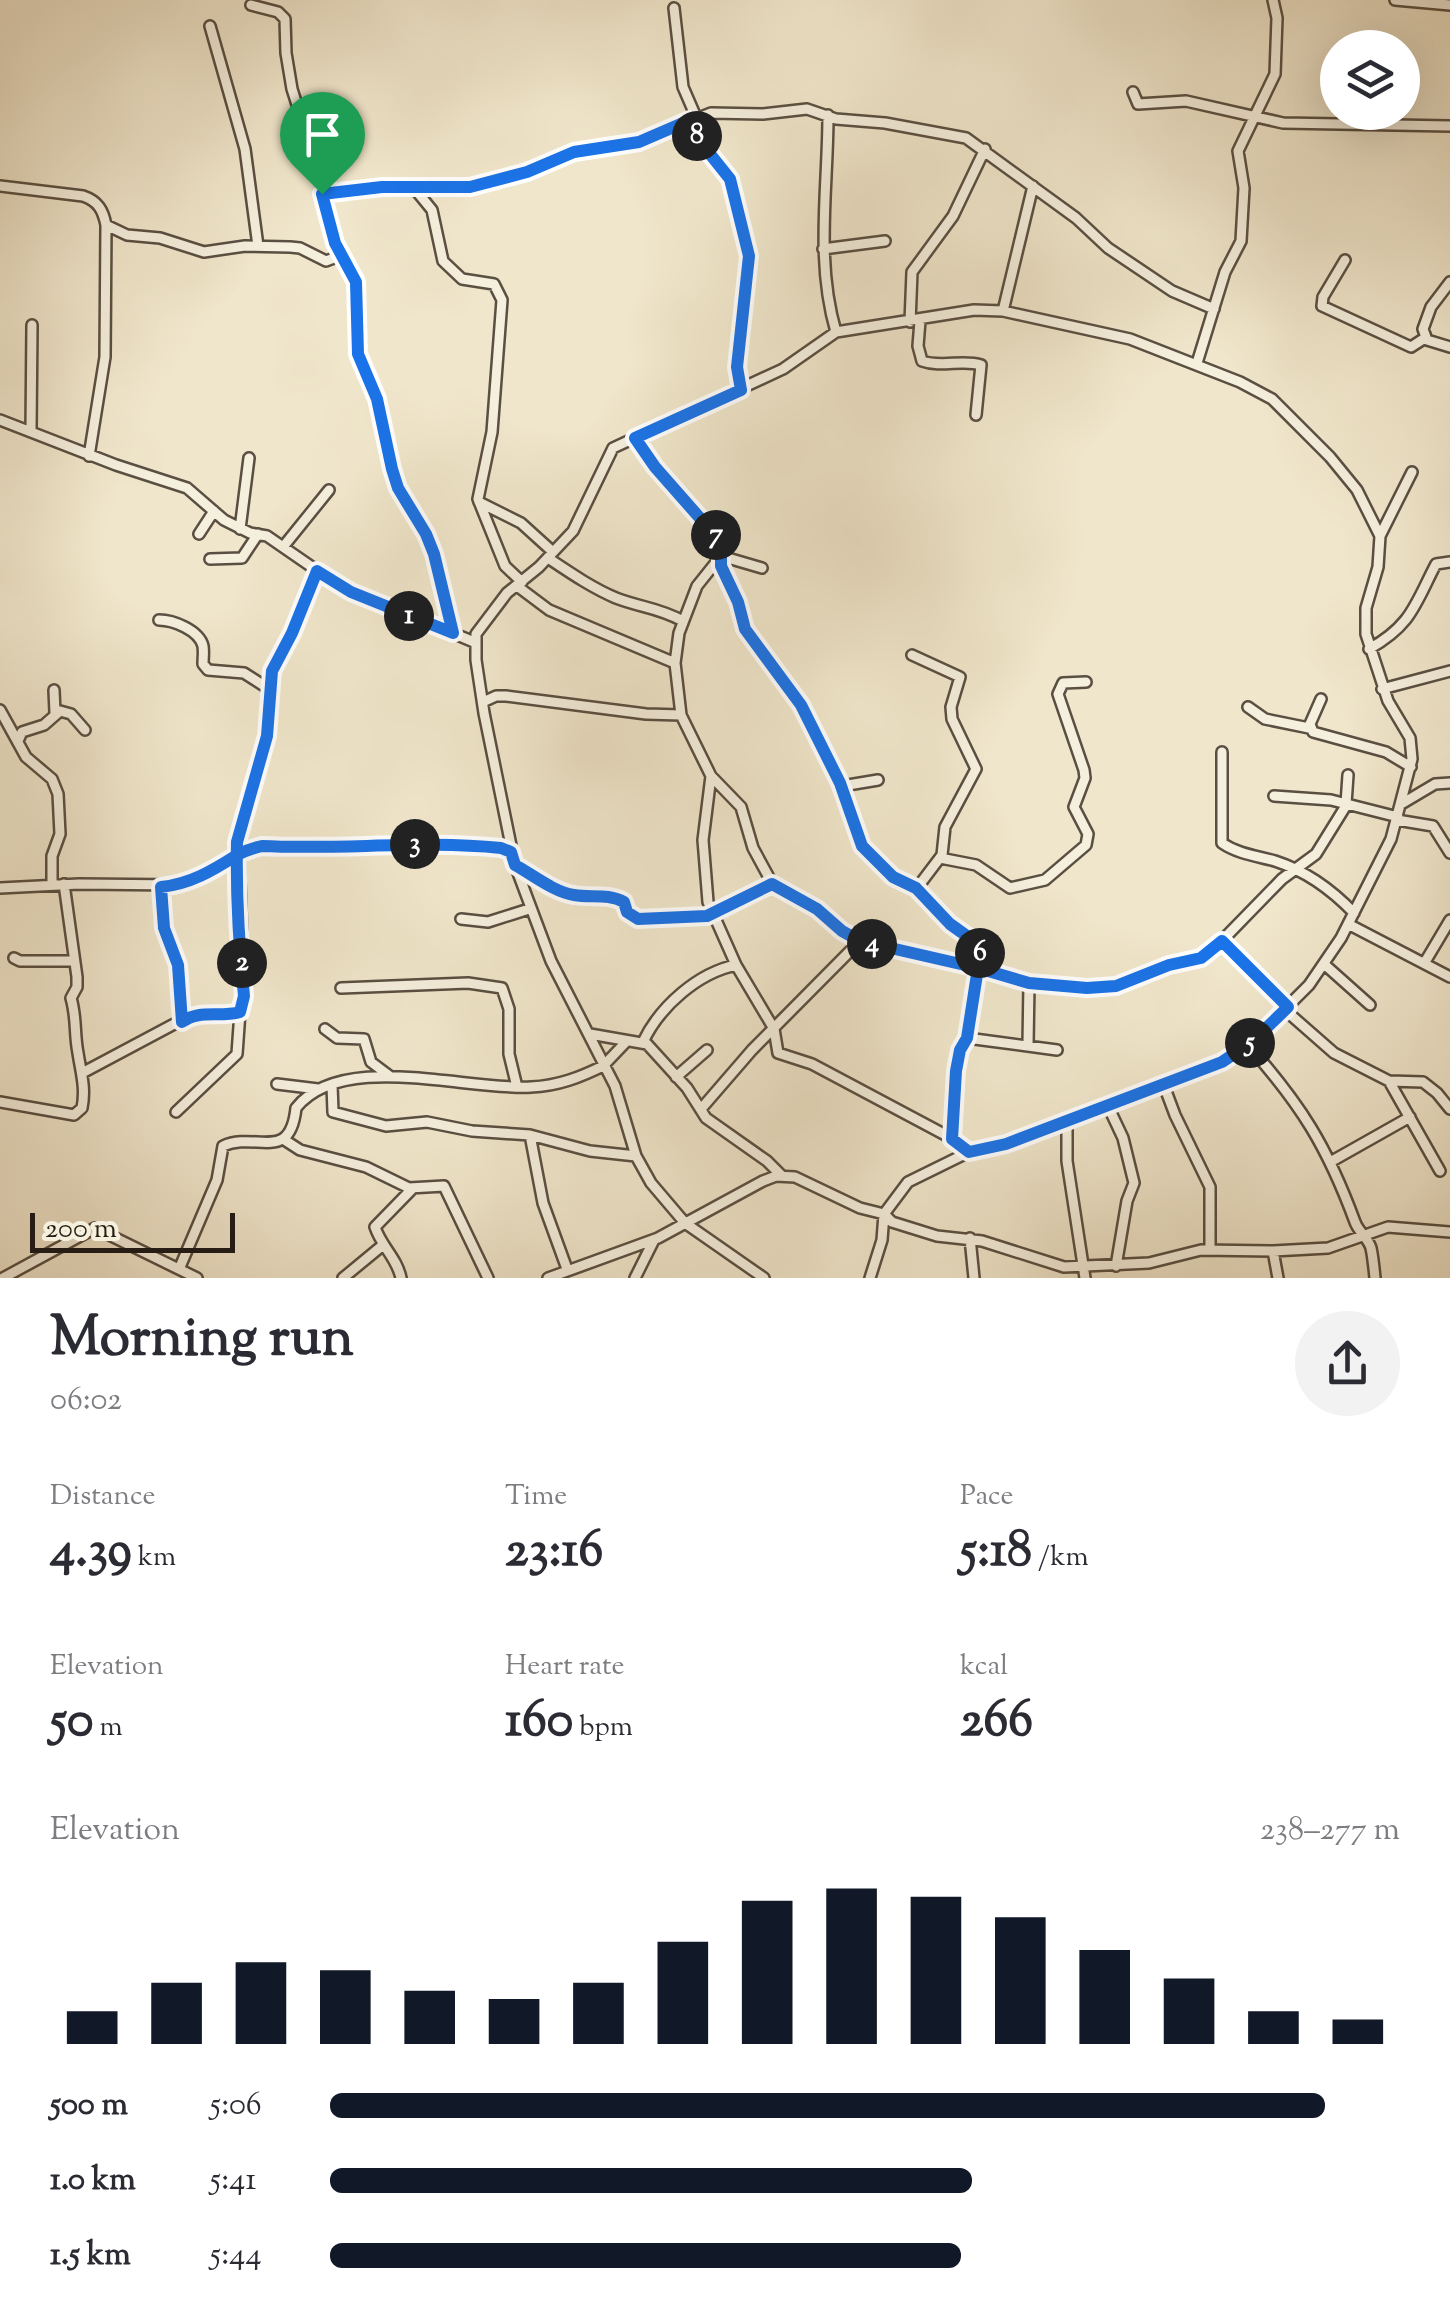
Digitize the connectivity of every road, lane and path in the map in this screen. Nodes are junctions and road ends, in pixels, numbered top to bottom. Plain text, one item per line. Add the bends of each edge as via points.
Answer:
1 (1273, 0) edge
2 (1395, 0) edge
3 (252, 4) dead end
4 (1450, 5) edge
5 (674, 8) dead end
6 (210, 26) dead end
7 (1133, 92) dead end
8 (828, 115) junction
9 (1256, 117) junction
10 (693, 119) junction
11 (1450, 126) edge
12 (984, 149) junction
13 (0, 186) edge
14 (1033, 186) junction
15 (414, 188) junction
16 (322, 194) junction
17 (106, 225) junction
18 (885, 241) dead end
19 (258, 246) junction
20 (823, 248) junction
21 (342, 255) junction
22 (1345, 260) dead end
23 (1450, 282) edge
24 (1004, 310) junction
25 (1214, 310) junction
26 (915, 322) junction
27 (32, 325) dead end
28 (836, 332) junction
29 (1425, 338) junction
30 (1450, 346) edge
31 (1197, 363) junction
32 (741, 390) junction
33 (976, 414) dead end
34 (0, 420) edge
35 (31, 430) junction
36 (635, 438) junction
37 (89, 456) junction
38 (249, 458) dead end
39 (1412, 472) dead end
40 (329, 490) dead end
41 (479, 502) junction
42 (214, 511) junction
43 (240, 528) junction
44 (199, 534) dead end
45 (258, 534) junction
46 (1380, 536) junction
47 (283, 547) junction
48 (550, 555) junction
49 (721, 556) junction
50 (210, 560) dead end
51 (1450, 562) edge
52 (762, 568) dead end
53 (317, 571) junction
54 (520, 584) junction
55 (159, 620) dead end
56 (683, 621) junction
57 (453, 633) junction
58 (474, 642) junction
59 (1369, 650) junction
60 (912, 655) dead end
61 (675, 663) junction
62 (1450, 672) edge
63 (1086, 682) dead end
64 (1382, 688) junction
65 (269, 689) junction
66 (54, 690) dead end
67 (1322, 699) dead end
68 (483, 702) junction
69 (1248, 707) dead end
70 (0, 710) edge
71 (55, 713) junction
72 (681, 715) junction
73 (1309, 728) junction
74 (85, 730) dead end
75 (18, 741) junction
76 (1222, 752) dead end
77 (1410, 768) junction
78 (1348, 775) dead end
79 (711, 776) junction
80 (878, 780) dead end
81 (1408, 780) junction
82 (1450, 783) edge
83 (1435, 784) junction
84 (842, 786) junction
85 (1274, 796) dead end
86 (1347, 804) junction
87 (1401, 804) junction
88 (1397, 819) junction
89 (511, 852) junction
90 (1450, 852) edge
91 (238, 855) junction
92 (940, 858) junction
93 (515, 865) junction
94 (1296, 870) junction
95 (52, 884) junction
96 (64, 884) junction
97 (772, 884) junction
98 (161, 887) junction
99 (0, 888) edge
100 (916, 888) junction
101 (529, 909) junction
102 (1354, 913) junction
103 (712, 914) junction
104 (460, 920) dead end
105 (1450, 920) edge
106 (1348, 924) junction
107 (860, 941) junction
108 (1222, 941) junction
109 (14, 958) dead end
110 (72, 961) junction
111 (1425, 962) junction
112 (1324, 964) junction
113 (736, 965) junction
114 (978, 968) junction
115 (1450, 977) edge
116 (1029, 983) junction
117 (341, 988) dead end
118 (1370, 1005) dead end
119 (1286, 1008) junction
120 (240, 1012) junction
121 (182, 1022) junction
122 (325, 1029) dead end
123 (774, 1029) junction
124 (590, 1034) junction
125 (967, 1038) junction
126 (626, 1042) junction
127 (643, 1042) junction
128 (758, 1044) junction
129 (1248, 1044) junction
130 (1028, 1045) junction
131 (707, 1050) dead end
132 (1057, 1050) dead end
133 (778, 1053) junction
134 (371, 1062) junction
135 (605, 1064) junction
136 (82, 1067) junction
137 (676, 1077) junction
138 (392, 1078) junction
139 (357, 1079) junction
140 (1389, 1080) junction
141 (1164, 1083) junction
142 (276, 1084) dead end
143 (327, 1087) junction
144 (516, 1087) junction
145 (0, 1102) edge
146 (1107, 1104) junction
147 (701, 1109) junction
148 (1450, 1110) edge
149 (176, 1112) dead end
150 (1410, 1117) junction
151 (1068, 1122) junction
152 (530, 1134) junction
153 (283, 1139) junction
154 (952, 1139) junction
155 (969, 1152) junction
156 (636, 1156) junction
157 (1332, 1161) junction
158 (1440, 1171) dead end
159 (782, 1176) junction
160 (414, 1188) junction
161 (884, 1214) junction
162 (685, 1223) junction
163 (1450, 1232) edge
164 (1362, 1234) junction
165 (970, 1238) junction
166 (654, 1240) junction
167 (383, 1244) junction
168 (1210, 1250) junction
169 (1273, 1251) junction
170 (1084, 1266) junction
171 (1121, 1266) junction
172 (180, 1267) junction
173 (567, 1269) junction
174 (192, 1277) edge
175 (3, 1278) edge
176 (342, 1278) edge
177 (401, 1278) edge
178 (488, 1278) edge
179 (548, 1278) edge
180 (635, 1278) edge
181 (764, 1278) edge
182 (870, 1278) edge
183 (974, 1278) edge
184 (1085, 1278) edge
185 (1125, 1278) edge
186 (1278, 1278) edge
187 (1376, 1278) edge

1 - 9 street via 1275,74
2 - 4 street
3 - 16 street via 285,19 288,74
5 - 10 street
6 - 19 street via 246,149
7 - 9 street via 1138,104 1186,100
8 - 10 street via 796,108 711,112
8 - 12 street via 955,134
8 - 20 street
9 - 11 street
9 - 25 street via 1238,151 1241,241
10 - 15 street via 639,142 574,152 486,183
10 - 32 street via 702,144 730,179 749,256 737,367
12 - 14 street
12 - 26 street via 953,216 912,272
13 - 17 street via 92,199
14 - 24 street
14 - 25 street via 1108,248
15 - 16 street
15 - 41 street via 432,210 443,261 462,279 494,284 502,300
16 - 21 street
17 - 19 street via 204,252
17 - 37 street via 105,357
18 - 20 street
19 - 21 street via 300,248 321,260
20 - 28 street
21 - 57 street via 356,282 360,363 377,399 398,488 434,554
22 - 29 street via 1322,306 1411,346
23 - 29 street via 1431,307
24 - 26 street
24 - 31 street via 1130,339
25 - 31 street
26 - 28 street
26 - 33 street via 922,361 980,366
27 - 35 street
28 - 32 street
29 - 30 street
31 - 46 street via 1284,410 1357,490
32 - 36 street
34 - 35 street
35 - 37 street
36 - 48 street via 613,448 574,530
36 - 49 street via 717,536
37 - 42 street via 178,484
38 - 43 street
39 - 46 street
40 - 47 street
41 - 48 street via 521,523
41 - 54 street via 505,566
42 - 43 street
42 - 44 street
43 - 45 street
45 - 47 street
45 - 50 street via 242,558
46 - 59 street via 1364,621
47 - 53 street
48 - 54 street
48 - 56 street via 610,595
49 - 52 street
49 - 56 street via 696,586
49 - 84 street via 749,637 801,705
51 - 59 street via 1436,564 1404,622
53 - 57 street via 351,592
53 - 65 street
54 - 58 street via 479,627
54 - 61 street via 549,610
55 - 65 street via 197,636 208,670 244,673
56 - 61 street
57 - 58 street
58 - 68 street
59 - 64 street
60 - 92 street via 960,677 952,719 976,769 945,828
61 - 72 street
62 - 64 street
63 - 92 street via 1063,683 1058,694 1084,770 1074,807 1088,834 1086,846 1044,880 1010,888 976,866
64 - 77 street via 1410,738
65 - 91 street via 267,736 240,825
66 - 71 street
67 - 73 street
68 - 72 street via 506,696
68 - 89 street
69 - 73 street via 1270,720
70 - 75 street
71 - 74 street via 66,711
71 - 75 street
72 - 79 street
73 - 77 street via 1386,752
75 - 95 street via 58,794 61,825
76 - 94 street via 1222,844
77 - 81 street
78 - 86 street
79 - 97 street via 741,807
79 - 103 street via 703,840
80 - 84 street
81 - 83 street
81 - 87 street
82 - 83 street
83 - 87 street
84 - 100 street via 862,846 893,877
85 - 86 street
86 - 88 street
86 - 94 street via 1316,854
87 - 88 street
88 - 90 street via 1433,826
88 - 102 street
89 - 91 street via 420,844 262,846
89 - 93 street
91 - 98 street via 181,885
91 - 120 street
92 - 100 street
93 - 101 street
93 - 103 street via 572,895 620,899 638,919
94 - 102 street
94 - 108 street
95 - 96 street
95 - 99 street
96 - 98 street
96 - 110 street
97 - 103 street
97 - 107 street
98 - 121 street
100 - 114 street via 978,944
101 - 104 street via 488,922
101 - 124 street
102 - 106 street
103 - 113 street
105 - 111 street
106 - 111 street
106 - 112 street
107 - 114 street
107 - 123 street
108 - 116 street via 1201,958 1116,986
108 - 119 street
109 - 110 street
110 - 136 street
111 - 115 street
112 - 118 street
112 - 119 street
113 - 123 street
113 - 127 street via 695,983
114 - 116 street
114 - 125 street
116 - 130 street
117 - 144 street via 502,988
119 - 129 street
119 - 140 street via 1329,1050
120 - 121 street via 199,1013
120 - 149 street via 237,1054
121 - 136 street
122 - 134 street via 337,1038 362,1038
123 - 128 street
123 - 133 street
124 - 126 street
124 - 135 street
125 - 130 street
125 - 154 street via 956,1071
126 - 127 street
126 - 135 street
127 - 137 street
128 - 133 street
128 - 147 street
129 - 141 street via 1222,1062
129 - 157 street via 1292,1095
130 - 132 street
131 - 137 street
133 - 154 street via 812,1064
134 - 138 street
134 - 139 street
135 - 144 street via 564,1082
135 - 156 street
136 - 145 street via 82,1108 74,1115
137 - 147 street
138 - 139 street
138 - 144 street
139 - 143 street
140 - 148 street via 1423,1082
140 - 150 street
141 - 146 street
141 - 168 street via 1210,1187
142 - 143 street
143 - 152 street via 333,1112 356,1120
143 - 153 street via 299,1104
146 - 151 street
146 - 171 street via 1134,1183
147 - 159 street
150 - 157 street
150 - 158 street
151 - 155 street
151 - 170 street
152 - 156 street via 581,1150
152 - 173 street via 543,1203
153 - 160 street
153 - 172 street via 223,1146
154 - 155 street
155 - 161 street via 908,1182
156 - 162 street
157 - 164 street
159 - 161 street
159 - 162 street
160 - 167 street via 377,1222
160 - 178 street via 447,1189
161 - 165 street via 928,1233
161 - 182 street
162 - 166 street
162 - 181 street
163 - 164 street via 1388,1227
164 - 169 street via 1328,1248
164 - 187 street
165 - 170 street via 1056,1266
165 - 183 street
166 - 173 street
166 - 180 street
167 - 176 street
167 - 177 street
168 - 169 street
168 - 171 street
169 - 186 street
170 - 171 street
170 - 184 street
171 - 185 street
172 - 174 street
172 - 175 street via 95,1228
173 - 179 street

